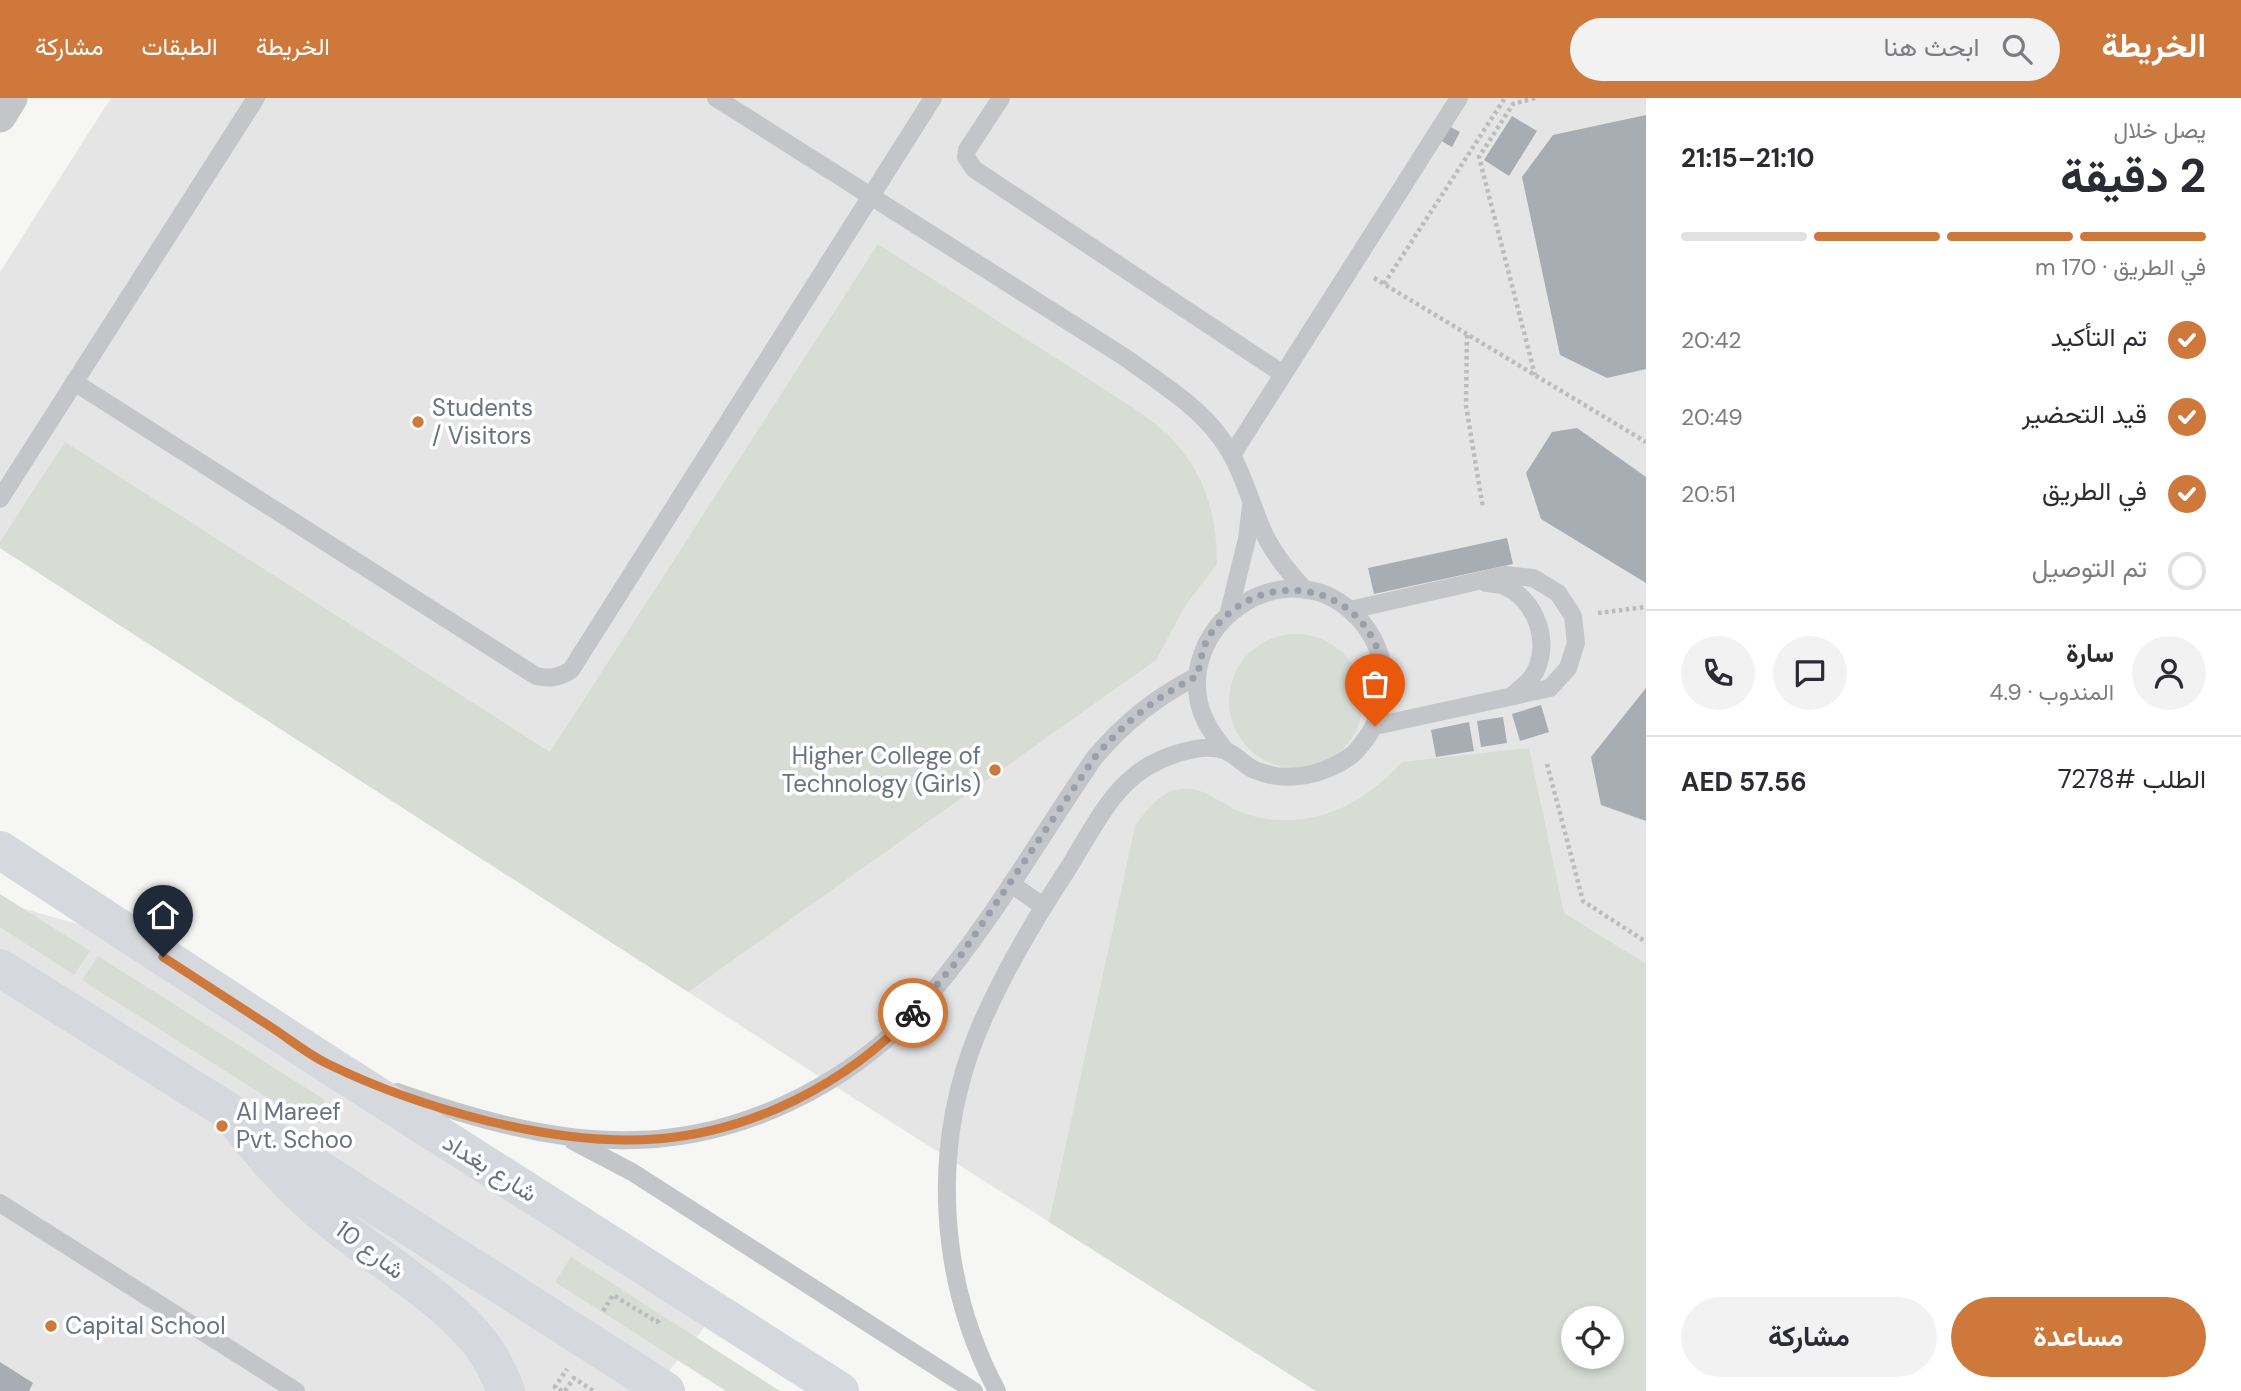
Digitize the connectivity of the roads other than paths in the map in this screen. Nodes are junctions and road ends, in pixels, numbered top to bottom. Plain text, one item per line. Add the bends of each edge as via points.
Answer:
1 (11, 98) edge
2 (256, 98) edge
3 (716, 98) edge
4 (933, 98) edge
5 (1459, 98) edge
6 (995, 100) edge
7 (0, 116) edge
8 (870, 197) junction
9 (1283, 374) junction
10 (74, 382) junction
11 (1233, 455) junction
12 (0, 499) edge
13 (1252, 502) junction
14 (1476, 581) junction
15 (1305, 590) junction
16 (1350, 610) junction
17 (1229, 612) junction
18 (1197, 676) junction
19 (1512, 696) junction
20 (1375, 726) junction
21 (1225, 750) junction
22 (0, 850) edge
23 (1011, 884) junction
24 (1043, 906) junction
25 (0, 968) edge
26 (326, 1063) junction
27 (228, 1111) junction
28 (557, 1135) junction
29 (0, 1203) edge
30 (296, 1391) edge
31 (506, 1391) edge
32 (666, 1391) edge
33 (840, 1391) edge
34 (974, 1391) edge
35 (997, 1391) edge

1 - 7 street
2 - 10 lane
3 - 8 lane
4 - 8 lane
5 - 9 lane
6 - 9 lane via 967,150 974,169
8 - 10 lane via 571,670 550,679 536,676
8 - 11 lane via 1126,358 1208,423
9 - 11 lane
10 - 12 lane
11 - 13 lane
13 - 15 lane via 1272,550
13 - 17 lane
14 - 16 lane
14 - 19 lane via 1503,585 1526,601 1539,624 1541,651 1532,677
14 - 19 lane via 1505,575 1533,578 1558,593 1573,616 1576,643 1568,668 1550,688
15 - 16 lane
15 - 17 lane via 1278,590
16 - 20 lane via 1371,634 1383,663 1385,695
17 - 18 lane via 1207,641
18 - 21 lane via 1199,703 1208,729
18 - 23 lane via 1168,691 1116,733 1095,757
19 - 20 lane
20 - 21 lane via 1354,754 1324,771 1289,778 1255,770
21 - 24 lane via 1183,751 1144,767 1127,781
22 - 26 main road, شارع بغداد
23 - 24 lane
23 - 28 lane via 921,1005 898,1029 828,1082 746,1121 702,1133 611,1140
24 - 35 lane via 976,1037 954,1115 948,1162 952,1267 967,1324
25 - 27 main road
26 - 28 lane via 450,1110
26 - 33 main road, شارع بغداد
27 - 31 main road, شارع 10 via 261,1153 332,1222 469,1330
27 - 32 main road
28 - 34 lane via 632,1172
29 - 30 lane

